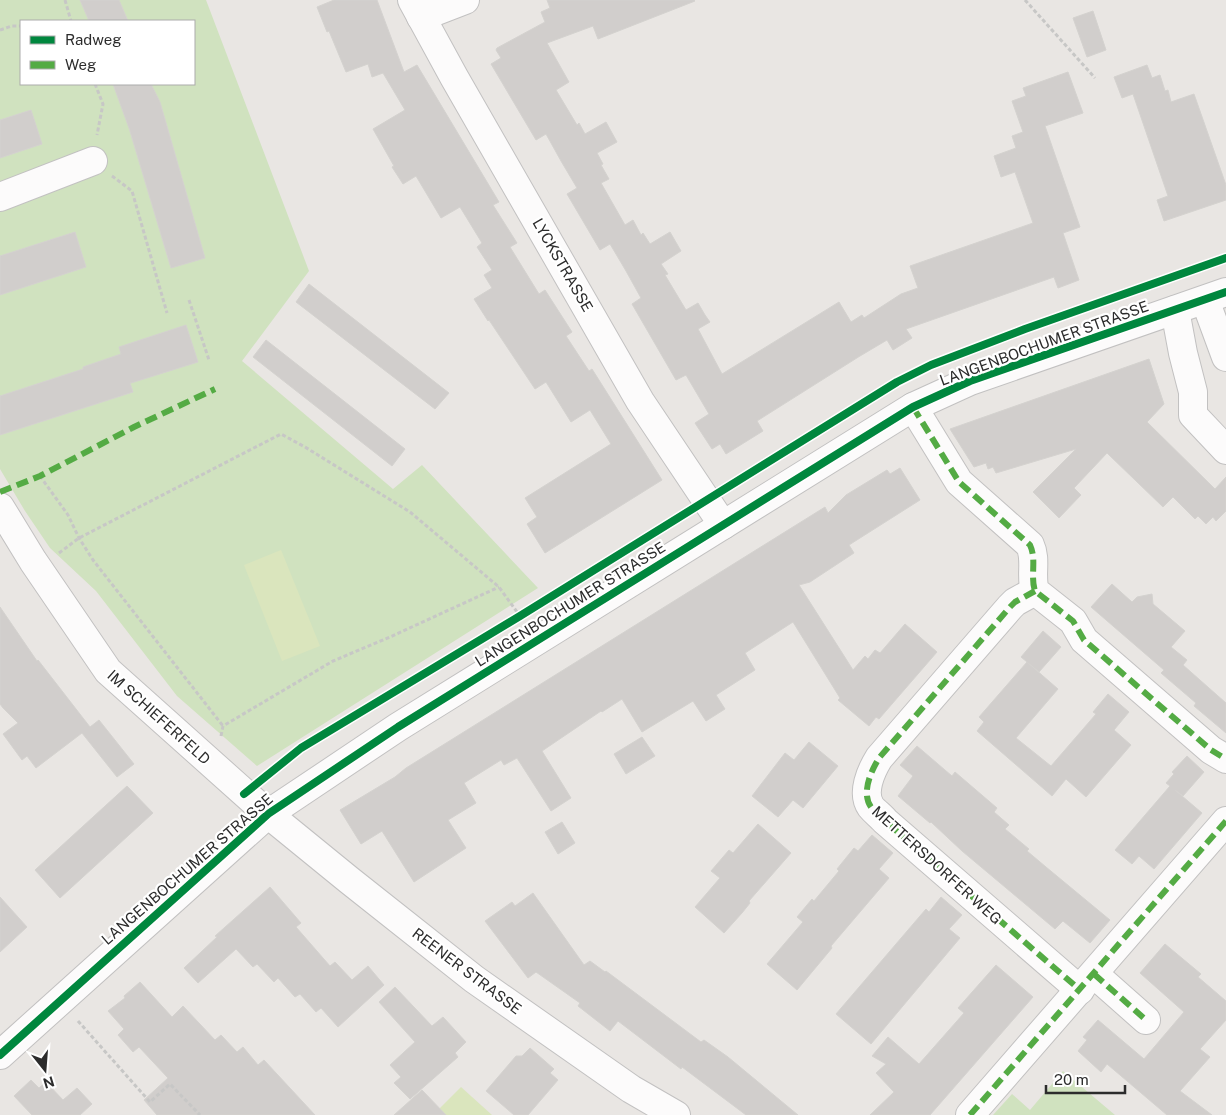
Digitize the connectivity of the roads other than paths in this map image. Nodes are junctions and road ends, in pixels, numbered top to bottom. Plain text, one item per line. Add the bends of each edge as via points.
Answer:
1 (465, 0) edge
2 (417, 9) edge
3 (93, 161) road end
4 (0, 197) edge
5 (1216, 296) edge
6 (1175, 310) junction
7 (1226, 357) edge
8 (913, 408) junction
9 (1226, 450) edge
10 (0, 507) edge
11 (723, 525) junction
12 (1035, 591) junction
13 (1226, 759) edge
14 (268, 814) junction
15 (1226, 821) edge
16 (1087, 982) junction
17 (1146, 1020) dead end
18 (0, 1055) edge
19 (676, 1115) edge
20 (970, 1115) edge

1 - 2 street
2 - 11 street, LYCKSTRASSE via 640,401
3 - 4 street
5 - 6 street, LANGENBOCHUMER STRASSE
5 - 7 street
6 - 8 street, LANGENBOCHUMER STRASSE via 970,381
6 - 9 street via 1193,392 1193,415
8 - 11 street, LANGENBOCHUMER STRASSE
8 - 12 street via 959,482 1030,545 1034,557
10 - 14 street, IM SCHIEFERFELD via 108,671
11 - 14 street, LANGENBOCHUMER STRASSE via 398,727
12 - 13 street via 1073,621 1084,640 1211,750
12 - 16 street, METTERSDORFER WEG via 1010,606 879,758 870,777 867,796 872,808 892,827
14 - 18 street, LANGENBOCHUMER STRASSE
14 - 19 street, REENER STRASSE via 474,979 631,1089
15 - 16 street
16 - 17 street
16 - 20 street

